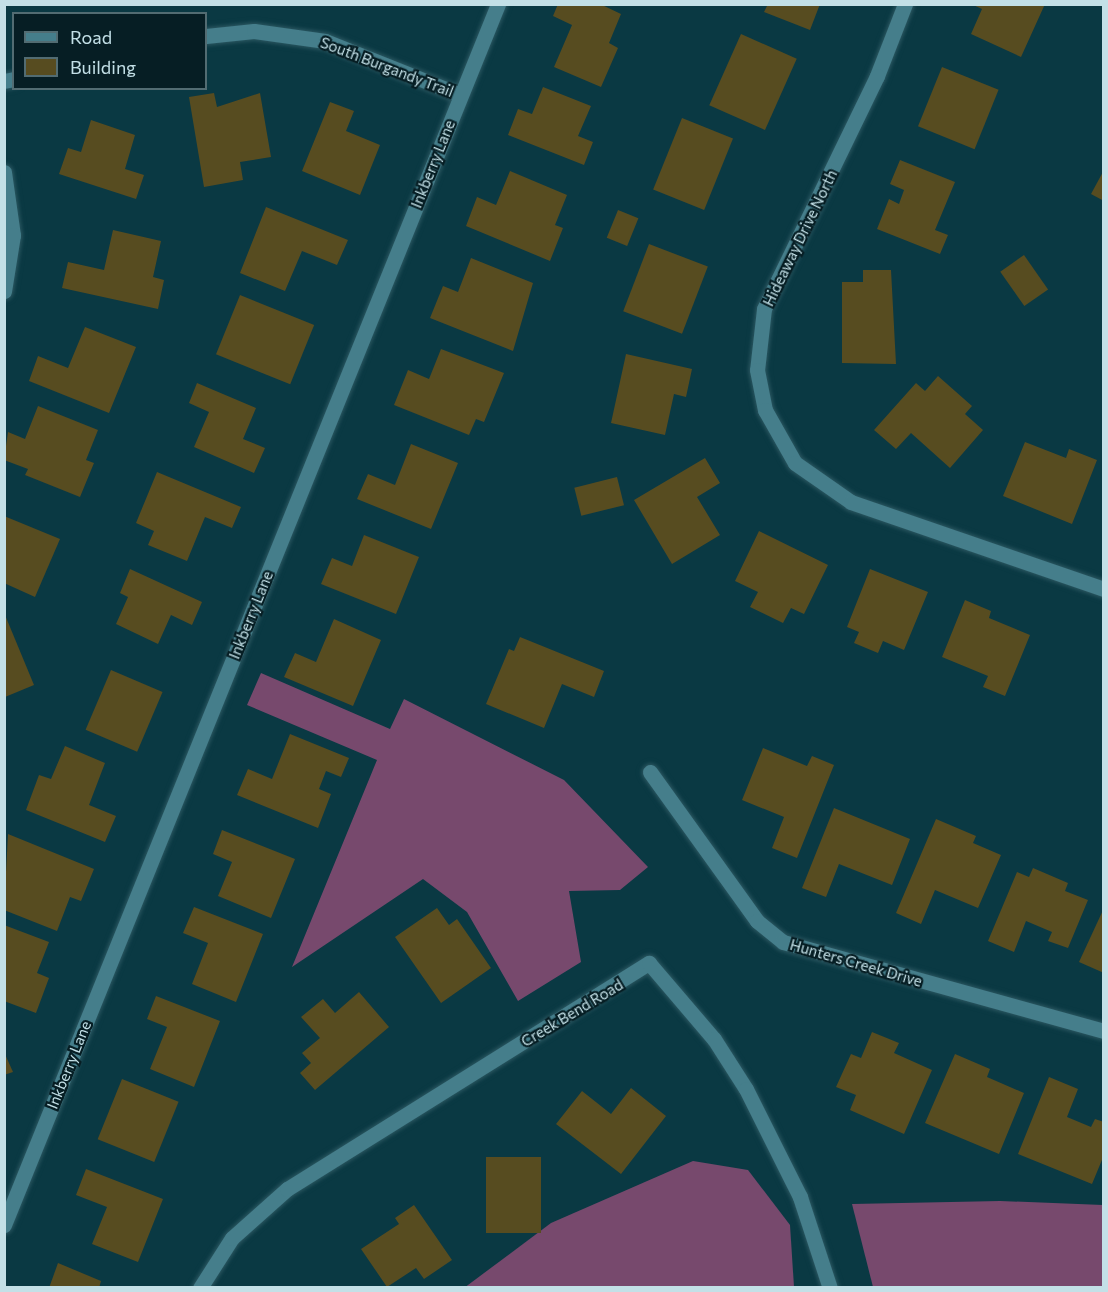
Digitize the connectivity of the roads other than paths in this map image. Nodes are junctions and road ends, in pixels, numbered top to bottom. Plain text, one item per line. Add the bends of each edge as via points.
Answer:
1 (498, 4) edge
2 (905, 4) edge
3 (207, 36) edge
4 (461, 95) junction
5 (4, 172) edge
6 (4, 291) edge
7 (1104, 589) edge
8 (650, 772) dead end
9 (1104, 1031) edge
10 (11, 1190) edge
11 (4, 1226) edge
12 (200, 1287) edge
13 (830, 1287) edge

1 - 4 street, Inkberry Lane
2 - 7 street, Hideaway Drive North via 867,97 764,309 757,370 765,410 795,463 850,502
3 - 4 street, South Burgandy Trail via 254,31 325,41
4 - 10 street, Inkberry Lane
5 - 6 street via 13,235
8 - 9 street, Hunters Creek Drive via 758,921 783,942
10 - 11 street, Inkberry Lane
12 - 13 street, Creek Bend Road via 232,1238 287,1189 649,963 714,1039 747,1089 800,1197

